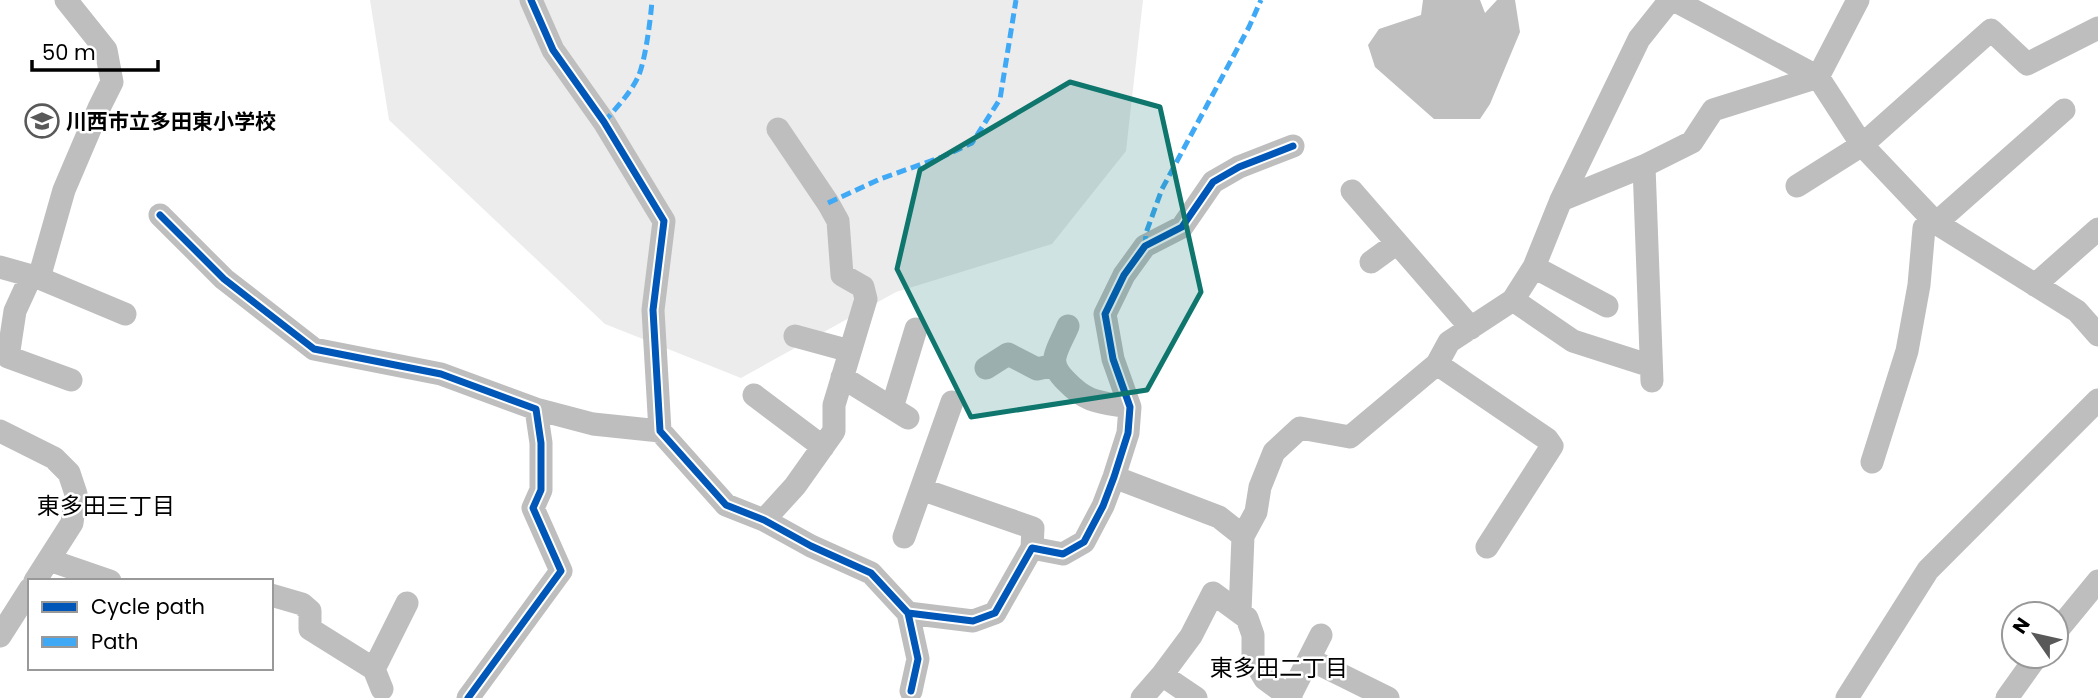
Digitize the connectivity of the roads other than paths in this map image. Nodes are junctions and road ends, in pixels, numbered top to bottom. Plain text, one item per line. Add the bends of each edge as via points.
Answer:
1 (66, 0) edge
2 (531, 0) edge
3 (1672, 0) edge
4 (1858, 0) edge
5 (2098, 28) edge
6 (1818, 77) junction
7 (2064, 110) dead end
8 (778, 129) dead end
9 (1862, 145) junction
10 (1293, 146) dead end
11 (1644, 166) junction
12 (1797, 186) dead end
13 (1352, 191) dead end
14 (1561, 200) junction
15 (160, 215) dead end
16 (1936, 223) junction
17 (2098, 229) edge
18 (1397, 243) junction
19 (1371, 262) dead end
20 (0, 267) edge
21 (1534, 267) junction
22 (35, 277) junction
23 (2035, 285) junction
24 (1513, 300) junction
25 (1607, 306) dead end
26 (125, 314) dead end
27 (1068, 327) dead end
28 (1471, 328) junction
29 (916, 329) dead end
30 (794, 335) dead end
31 (2098, 335) edge
32 (850, 351) junction
33 (1437, 364) junction
34 (1055, 365) junction
35 (986, 368) dead end
36 (842, 377) junction
37 (71, 380) dead end
38 (754, 395) dead end
39 (2098, 400) edge
40 (953, 402) dead end
41 (1130, 407) junction
42 (536, 409) junction
43 (660, 431) junction
44 (0, 432) edge
45 (823, 447) junction
46 (1872, 462) dead end
47 (1114, 477) junction
48 (921, 489) junction
49 (764, 520) junction
50 (1243, 536) junction
51 (904, 537) dead end
52 (1487, 547) dead end
53 (1032, 548) junction
54 (49, 560) junction
55 (36, 579) edge
56 (104, 579) edge
57 (2098, 581) edge
58 (273, 596) edge
59 (28, 598) edge
60 (407, 603) dead end
61 (908, 612) junction
62 (1240, 612) junction
63 (2070, 615) edge
64 (23, 617) edge
65 (1321, 635) dead end
66 (0, 636) edge
67 (1309, 659) junction
68 (2027, 670) edge
69 (1162, 675) junction
70 (383, 689) edge
71 (1281, 695) edge
72 (909, 696) edge
73 (468, 698) edge
74 (1142, 698) edge
75 (1196, 698) edge
76 (1388, 698) edge
77 (1847, 698) edge
78 (2007, 698) edge

1 - 22 street via 106,50 112,82 64,190
2 - 43 street via 553,50 604,122 664,221 653,310
3 - 6 street
3 - 14 street via 1639,39
4 - 6 street
5 - 9 street via 2027,64 1992,30
6 - 9 street
6 - 11 street via 1713,110 1692,142
7 - 16 street
8 - 32 street via 838,221 842,275 863,287 866,299
9 - 12 street
9 - 16 street
10 - 41 street via 1213,182 1182,227 1145,246 1124,275 1105,314 1113,359
11 - 14 street
11 - 24 street via 1651,373 1573,341
13 - 18 street
14 - 21 street
15 - 42 street via 224,279 314,349 441,374
16 - 23 street
16 - 46 street via 1924,228 1907,351
17 - 23 street
18 - 19 street
18 - 28 street
20 - 22 street
21 - 24 street
21 - 25 street
22 - 26 street
22 - 37 street via 15,311 8,357
23 - 31 street via 2077,311
24 - 28 street
27 - 34 street
28 - 33 street via 1450,342
29 - 36 street via 900,413
30 - 32 street
32 - 36 street
33 - 50 street via 1350,437 1300,428 1274,452 1256,512
33 - 52 street via 1552,446
34 - 35 street via 1037,369 1008,354
34 - 41 street via 1079,395
36 - 45 street via 834,405 834,431
38 - 45 street
39 - 77 street via 1928,570
40 - 48 street
41 - 47 street via 1128,433
42 - 43 street via 593,424
42 - 73 street via 541,490 533,508 561,571
43 - 49 street via 726,505
44 - 54 street via 54,458 69,473 76,494 72,523
45 - 49 street
47 - 50 street via 1219,517
47 - 53 street via 1084,542 1063,554
48 - 51 street
48 - 53 street via 1033,528
49 - 61 street via 871,573
50 - 62 street
53 - 61 street via 995,613 973,621
54 - 55 street
54 - 56 street
57 - 63 street
58 - 70 street via 302,604 310,611 310,629
59 - 64 street
60 - 70 street
61 - 72 street via 918,659
62 - 69 street via 1213,593 1191,636
62 - 71 street via 1253,635 1253,659
64 - 66 street
65 - 67 street
67 - 71 street
67 - 76 street
68 - 78 street
69 - 74 street
69 - 75 street

